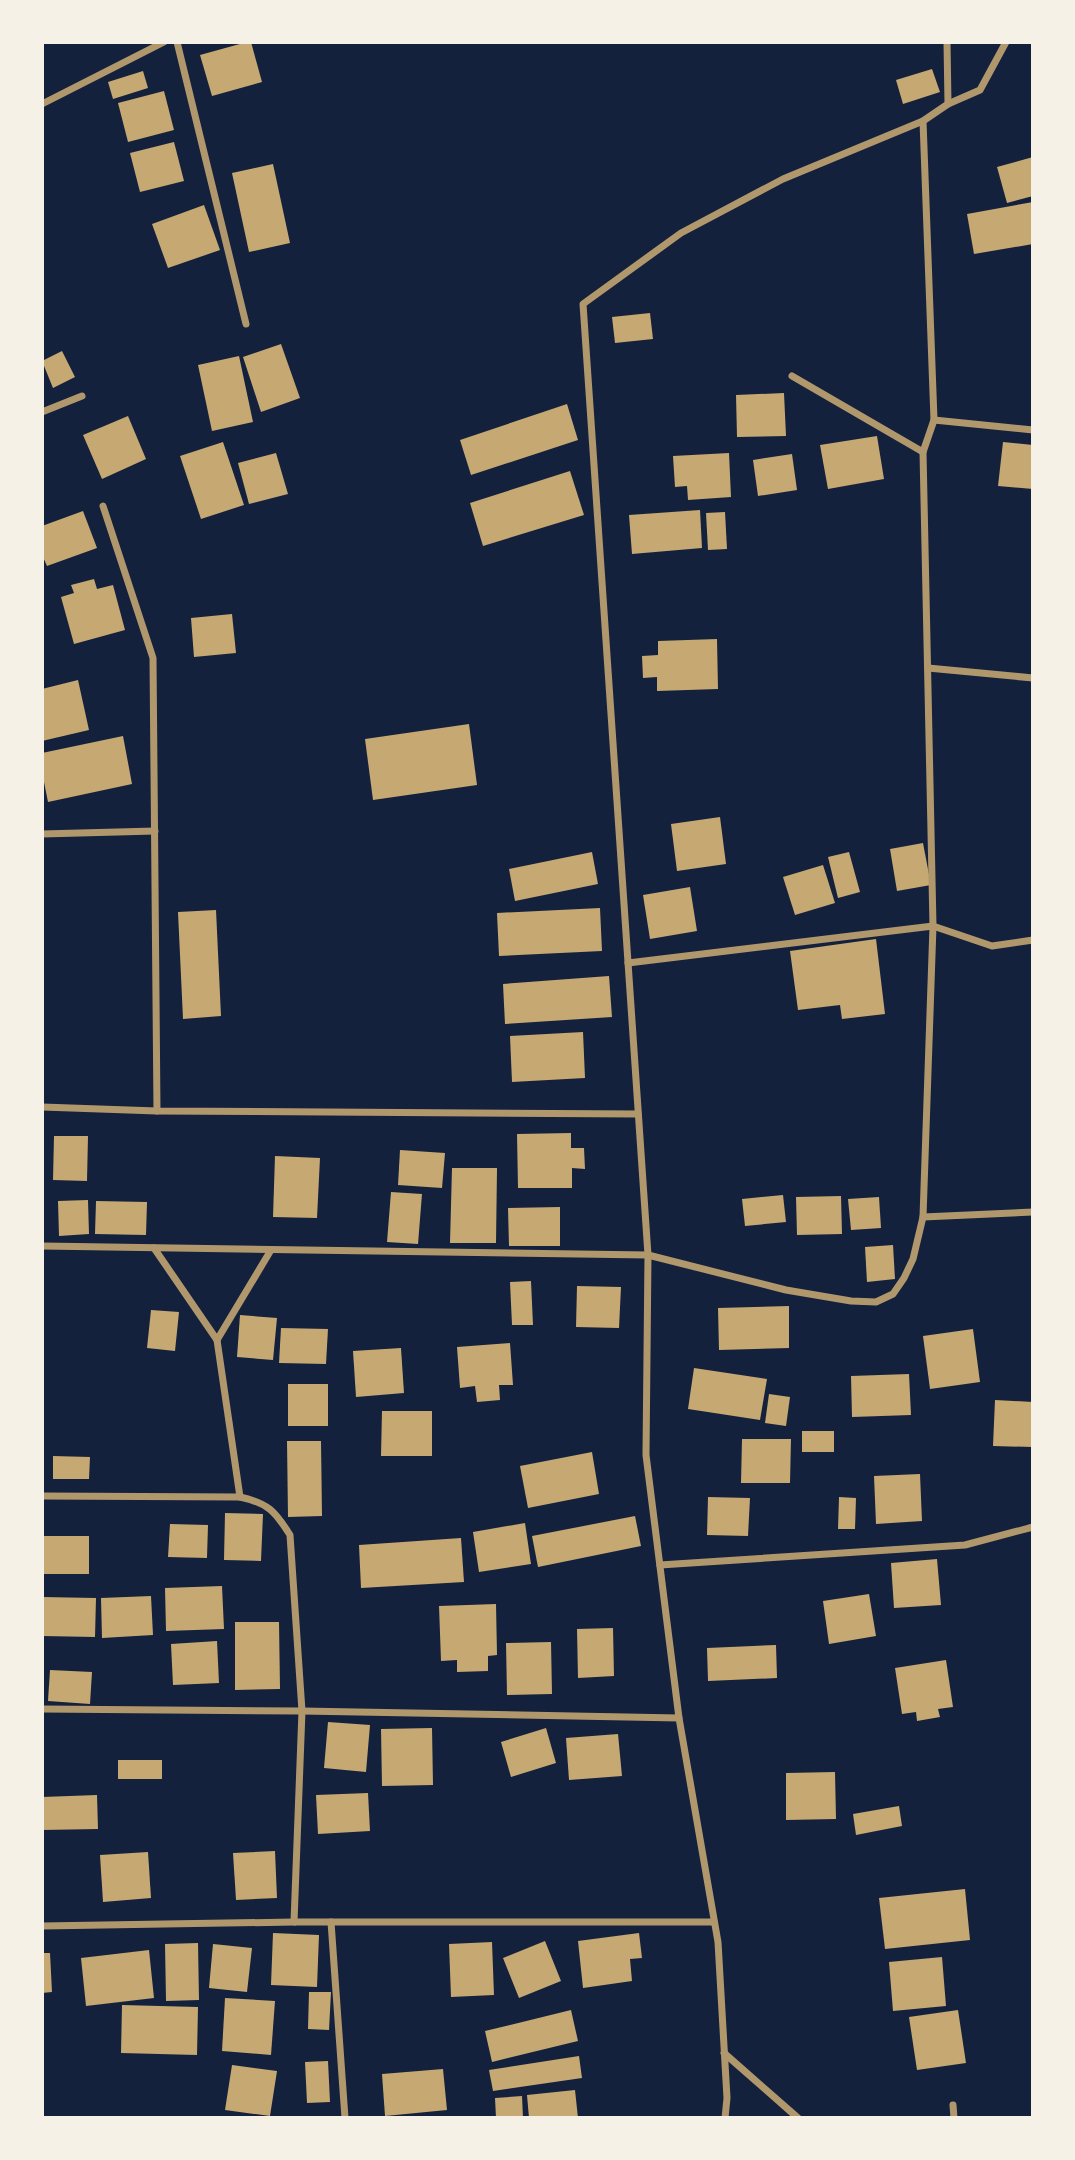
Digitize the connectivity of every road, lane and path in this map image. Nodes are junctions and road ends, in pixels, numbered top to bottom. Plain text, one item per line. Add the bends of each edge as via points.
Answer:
1 (164, 42) edge
2 (177, 42) edge
3 (947, 42) edge
4 (1006, 42) edge
5 (42, 104) edge
6 (948, 104) junction
7 (923, 121) junction
8 (246, 324) dead end
9 (792, 376) dead end
10 (82, 396) dead end
11 (42, 412) edge
12 (934, 420) junction
13 (1033, 430) edge
14 (923, 452) junction
15 (103, 506) dead end
16 (928, 668) junction
17 (1033, 678) edge
18 (155, 831) junction
19 (42, 834) edge
20 (933, 926) junction
21 (1033, 940) edge
22 (628, 962) junction
23 (42, 1107) edge
24 (157, 1111) junction
25 (638, 1114) junction
26 (1033, 1212) edge
27 (923, 1217) junction
28 (42, 1246) edge
29 (154, 1248) junction
30 (271, 1250) junction
31 (648, 1255) junction
32 (217, 1340) junction
33 (42, 1496) edge
34 (240, 1497) junction
35 (1033, 1527) edge
36 (660, 1565) junction
37 (42, 1709) edge
38 (302, 1710) junction
39 (679, 1718) junction
40 (294, 1922) junction
41 (331, 1922) junction
42 (714, 1923) junction
43 (42, 1926) edge
44 (724, 2053) junction
45 (953, 2105) dead end
46 (345, 2118) edge
47 (725, 2118) edge
48 (798, 2118) edge
49 (954, 2118) edge

1 - 5 street
2 - 8 street
3 - 6 street
4 - 6 street via 980,90
6 - 7 street
7 - 12 street
7 - 22 street via 783,179 681,233 583,304
9 - 14 street
10 - 11 street
12 - 13 street
12 - 14 street
14 - 16 street
15 - 18 street via 153,658
16 - 17 street
16 - 20 street
18 - 19 street
18 - 24 street
20 - 21 street via 992,946
20 - 22 street
20 - 27 street
22 - 25 street
23 - 24 street
24 - 25 street
25 - 31 street
26 - 27 street
27 - 31 street via 904,1278 893,1294 876,1302 786,1290
28 - 29 street
29 - 30 street
29 - 32 street
30 - 31 street
30 - 32 street
31 - 36 street via 646,1455
32 - 34 street
33 - 34 street
34 - 38 street via 258,1501 276,1513 290,1535
35 - 36 street via 965,1545
36 - 39 street
37 - 38 street
38 - 39 street
38 - 40 street
39 - 42 street
40 - 41 street
40 - 43 street
41 - 42 street
41 - 46 street
42 - 44 street
44 - 47 street
44 - 48 street
45 - 49 street

